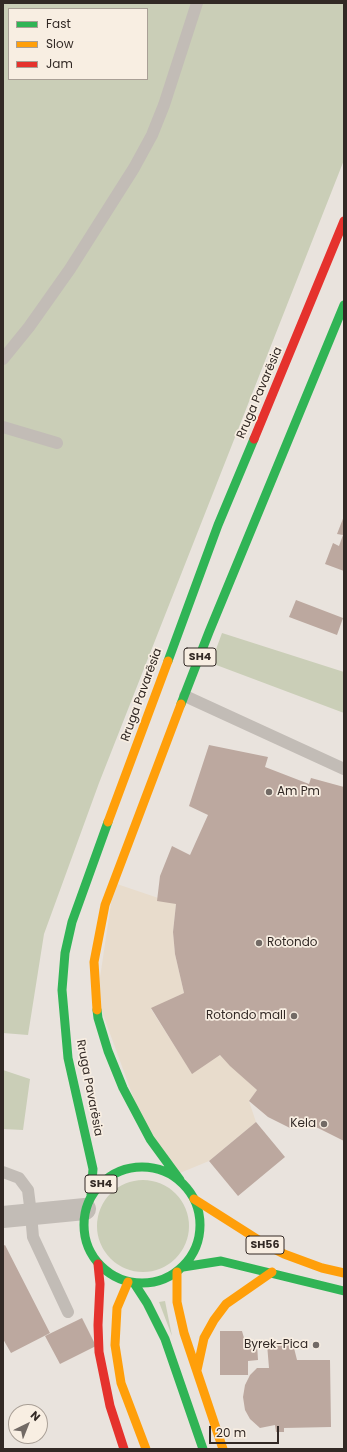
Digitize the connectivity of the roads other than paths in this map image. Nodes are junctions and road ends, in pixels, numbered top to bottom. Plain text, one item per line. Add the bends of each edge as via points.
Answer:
1 (197, 3) edge
2 (344, 221) edge
3 (344, 305) edge
4 (3, 359) edge
5 (3, 427) edge
6 (57, 442) dead end
7 (185, 696) junction
8 (344, 769) edge
9 (3, 1172) edge
10 (180, 1180) junction
11 (194, 1199) junction
12 (88, 1202) junction
13 (31, 1214) junction
14 (3, 1217) edge
15 (98, 1264) junction
16 (180, 1269) junction
17 (272, 1272) junction
18 (344, 1273) edge
19 (131, 1283) junction
20 (344, 1291) edge
21 (68, 1312) dead end
22 (197, 1370) junction
23 (124, 1449) edge
24 (146, 1449) edge
25 (203, 1449) edge
26 (223, 1449) edge

1 - 4 lane via 152,136 70,269
2 - 12 main road, Rruga Pavarësia / SH4 via 218,525 72,922 65,952 62,990 68,1058 93,1170
3 - 7 main road, Rruga Pavarësia / SH4
5 - 6 lane
7 - 8 lane
7 - 10 main road, Rruga Pavarësia / SH4 via 105,905 94,962 98,1018 108,1051 123,1088 150,1139
9 - 13 lane via 19,1178 28,1190
10 - 11 main road, SH4
10 - 12 main road, SH4 via 162,1170 142,1166 122,1170 104,1180
11 - 16 main road, SH4 via 200,1216 200,1235 194,1252
11 - 18 main road, SH56 via 278,1252
12 - 13 street
12 - 15 main road, SH4 via 83,1223 84,1238
13 - 14 street
13 - 21 lane via 33,1238
15 - 19 main road, SH4 via 112,1276
15 - 23 main road via 99,1352 110,1406
16 - 17 main road, SH56 via 221,1261
16 - 19 main road, SH4 via 164,1279 150,1283
16 - 22 main road via 177,1302 184,1334
17 - 20 main road, SH56
17 - 22 main road via 226,1304 204,1338
19 - 24 main road via 117,1308 116,1345 121,1383
19 - 25 main road via 147,1303 165,1339
22 - 26 main road

